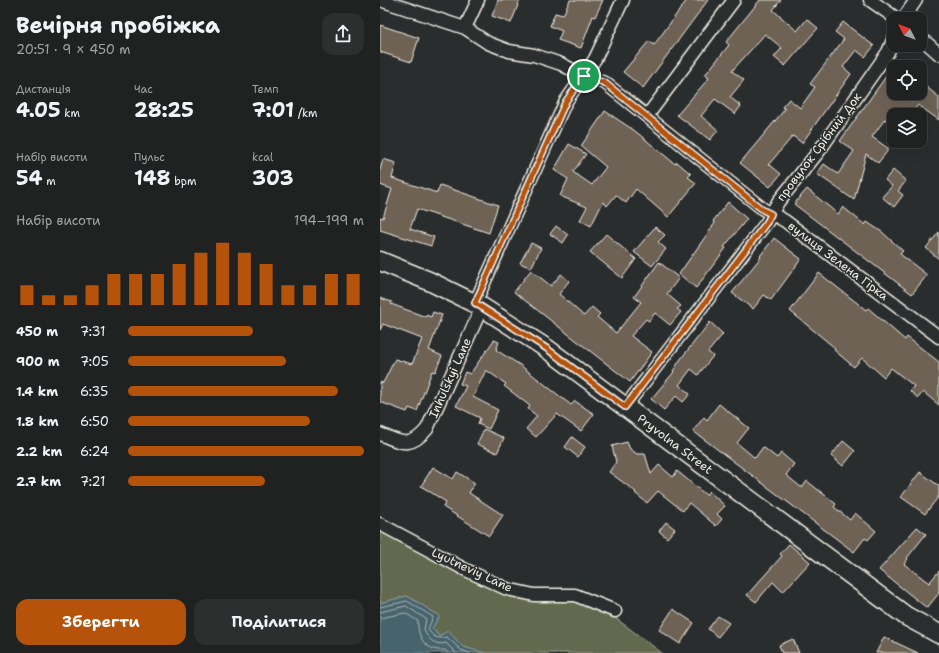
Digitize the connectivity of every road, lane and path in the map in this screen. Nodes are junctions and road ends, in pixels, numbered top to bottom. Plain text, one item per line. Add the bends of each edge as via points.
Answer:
1 (380, 0) edge
2 (478, 0) edge
3 (623, 0) edge
4 (734, 0) edge
5 (870, 0) edge
6 (916, 0) edge
7 (887, 12) edge
8 (908, 12) edge
9 (466, 28) junction
10 (927, 43) edge
11 (888, 52) edge
12 (939, 54) edge
13 (584, 76) junction
14 (647, 116) junction
15 (771, 214) junction
16 (380, 261) edge
17 (478, 305) junction
18 (939, 337) edge
19 (625, 407) junction
20 (380, 434) edge
21 (380, 524) edge
22 (615, 611) dead end
23 (939, 634) edge

1 - 9 street, вулиця Зелена Гірка
2 - 9 street
3 - 13 street, Inhulskyi Lane via 595,59
4 - 14 street
5 - 7 street
6 - 8 street
9 - 13 street, вулиця Зелена Гірка via 488,43 561,64
10 - 12 street
11 - 15 street, провулок Срібний Док via 819,151
13 - 14 street, вулиця Зелена Гірка via 605,83
13 - 17 street, Inhulskyi Lane via 566,101
14 - 15 street, вулиця Зелена Гірка
15 - 18 street, вулиця Зелена Гірка via 785,220
15 - 19 street, провулок Срібний Док
16 - 17 street, Pryvolna Street
17 - 19 street, Pryvolna Street via 546,348
17 - 20 street, Inhulskyi Lane via 428,429 418,440 411,443 399,442
19 - 23 street, Pryvolna Street via 906,616
21 - 22 street, Lyutneviy Lane via 507,589 534,595 575,595

